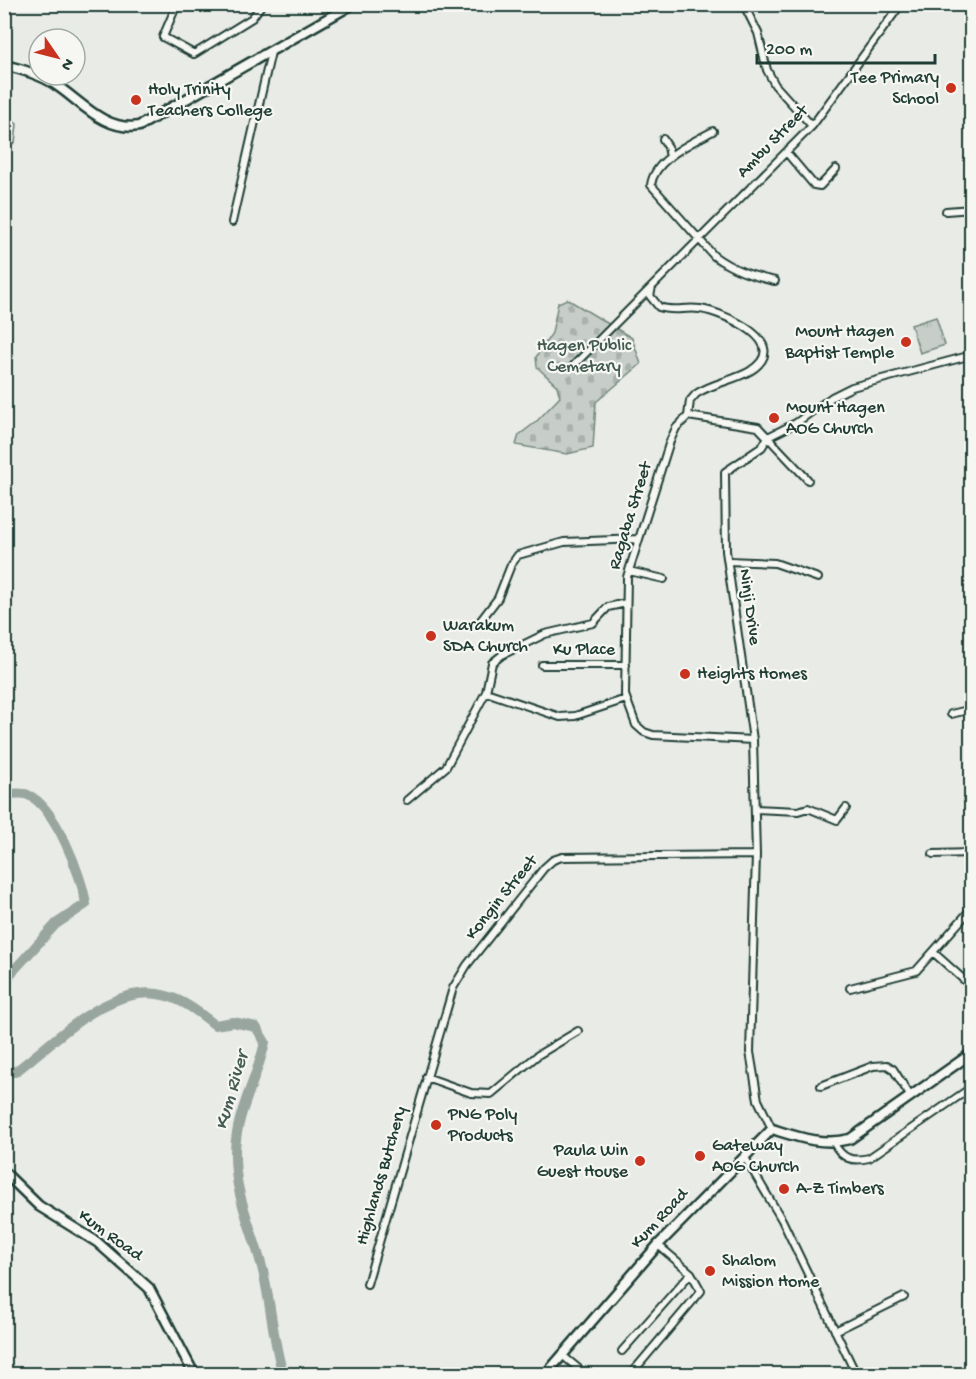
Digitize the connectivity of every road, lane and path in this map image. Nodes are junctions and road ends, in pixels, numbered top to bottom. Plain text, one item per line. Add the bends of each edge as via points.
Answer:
1 (177, 4) edge
2 (262, 4) edge
3 (353, 4) edge
4 (901, 4) edge
5 (747, 11) dead end
6 (271, 52) junction
7 (4, 64) edge
8 (812, 126) junction
9 (713, 131) dead end
10 (663, 139) dead end
11 (787, 153) junction
12 (670, 157) junction
13 (836, 169) dead end
14 (972, 209) edge
15 (946, 211) dead end
16 (232, 222) dead end
17 (698, 239) junction
18 (775, 281) dead end
19 (652, 287) junction
20 (972, 356) edge
21 (574, 365) dead end
22 (688, 416) junction
23 (768, 436) junction
24 (808, 480) dead end
25 (639, 539) junction
26 (728, 561) junction
27 (629, 571) junction
28 (818, 578) dead end
29 (664, 579) dead end
30 (626, 603) junction
31 (478, 624) dead end
32 (626, 665) junction
33 (542, 666) dead end
34 (486, 692) junction
35 (627, 699) junction
36 (972, 709) edge
37 (951, 714) dead end
38 (753, 741) junction
39 (407, 800) dead end
40 (846, 808) dead end
41 (755, 809) junction
42 (933, 854) dead end
43 (972, 854) edge
44 (756, 855) junction
45 (972, 908) edge
46 (934, 953) junction
47 (972, 987) edge
48 (850, 988) dead end
49 (578, 1031) dead end
50 (972, 1053) edge
51 (426, 1077) junction
52 (821, 1086) dead end
53 (972, 1087) edge
54 (911, 1097) junction
55 (772, 1129) junction
56 (834, 1143) junction
57 (744, 1156) junction
58 (4, 1172) edge
59 (658, 1245) junction
60 (691, 1273) junction
61 (367, 1284) dead end
62 (904, 1297) dead end
63 (835, 1331) junction
64 (622, 1352) dead end
65 (562, 1355) junction
66 (194, 1374) edge
67 (546, 1374) edge
68 (585, 1374) edge
69 (631, 1374) edge
70 (856, 1374) edge

1 - 2 street via 163,37 194,54 252,18
3 - 6 street
4 - 8 street, Ambu Street
5 - 8 street via 759,33 771,78
6 - 7 street via 132,128 97,118 54,84
6 - 16 street
8 - 11 street, Ambu Street
9 - 12 street
10 - 12 street
11 - 13 street via 814,185 820,186
11 - 17 street, Ambu Street
12 - 17 street via 657,170 651,185
14 - 15 street
17 - 18 street via 726,265
17 - 19 street, Ambu Street
19 - 21 street, Ambu Street
19 - 22 street, Ragaba Street via 650,296 659,308 710,312 755,332 762,340 764,351 760,361 751,370 696,394 690,401
20 - 23 street, Ninji Drive via 852,387
22 - 23 street via 758,427
22 - 25 street, Ragaba Street via 670,441
23 - 24 street
23 - 26 street, Ninji Drive via 762,447 725,472
25 - 27 street, Ragaba Street
25 - 31 street via 564,542 518,555 498,598
26 - 28 street via 775,563
26 - 38 street, Ninji Drive
27 - 29 street
27 - 30 street, Ragaba Street
30 - 32 street, Ragaba Street
30 - 34 street via 608,607 593,622 545,634 502,655 492,663
32 - 33 street, Ku Place
32 - 35 street, Ragaba Street
34 - 35 street via 560,717
34 - 39 street via 446,767
35 - 38 street, Ragaba Street via 636,725 653,735
36 - 37 street
38 - 41 street, Ninji Drive
40 - 41 street via 837,820 808,808
41 - 44 street, Ninji Drive
42 - 43 street
44 - 51 street, Kongin Street via 553,860 458,977
44 - 55 street, Ninji Drive via 750,1052 758,1100
45 - 46 street
46 - 47 street
46 - 48 street via 916,971
49 - 51 street via 538,1055 492,1094 471,1093
50 - 54 street
51 - 61 street, Highlands Butchery
52 - 54 street via 873,1066 887,1065
53 - 56 street via 869,1158 846,1158
54 - 56 street via 850,1138
55 - 56 street
55 - 57 street, Kum Road
57 - 59 street, Kum Road
57 - 63 street via 783,1220
58 - 66 street, Kum Road via 39,1206 97,1242 149,1288
59 - 60 street
59 - 65 street, Kum Road
60 - 64 street
60 - 69 street via 701,1291
62 - 63 street
63 - 70 street
65 - 67 street, Kum Road
65 - 68 street

